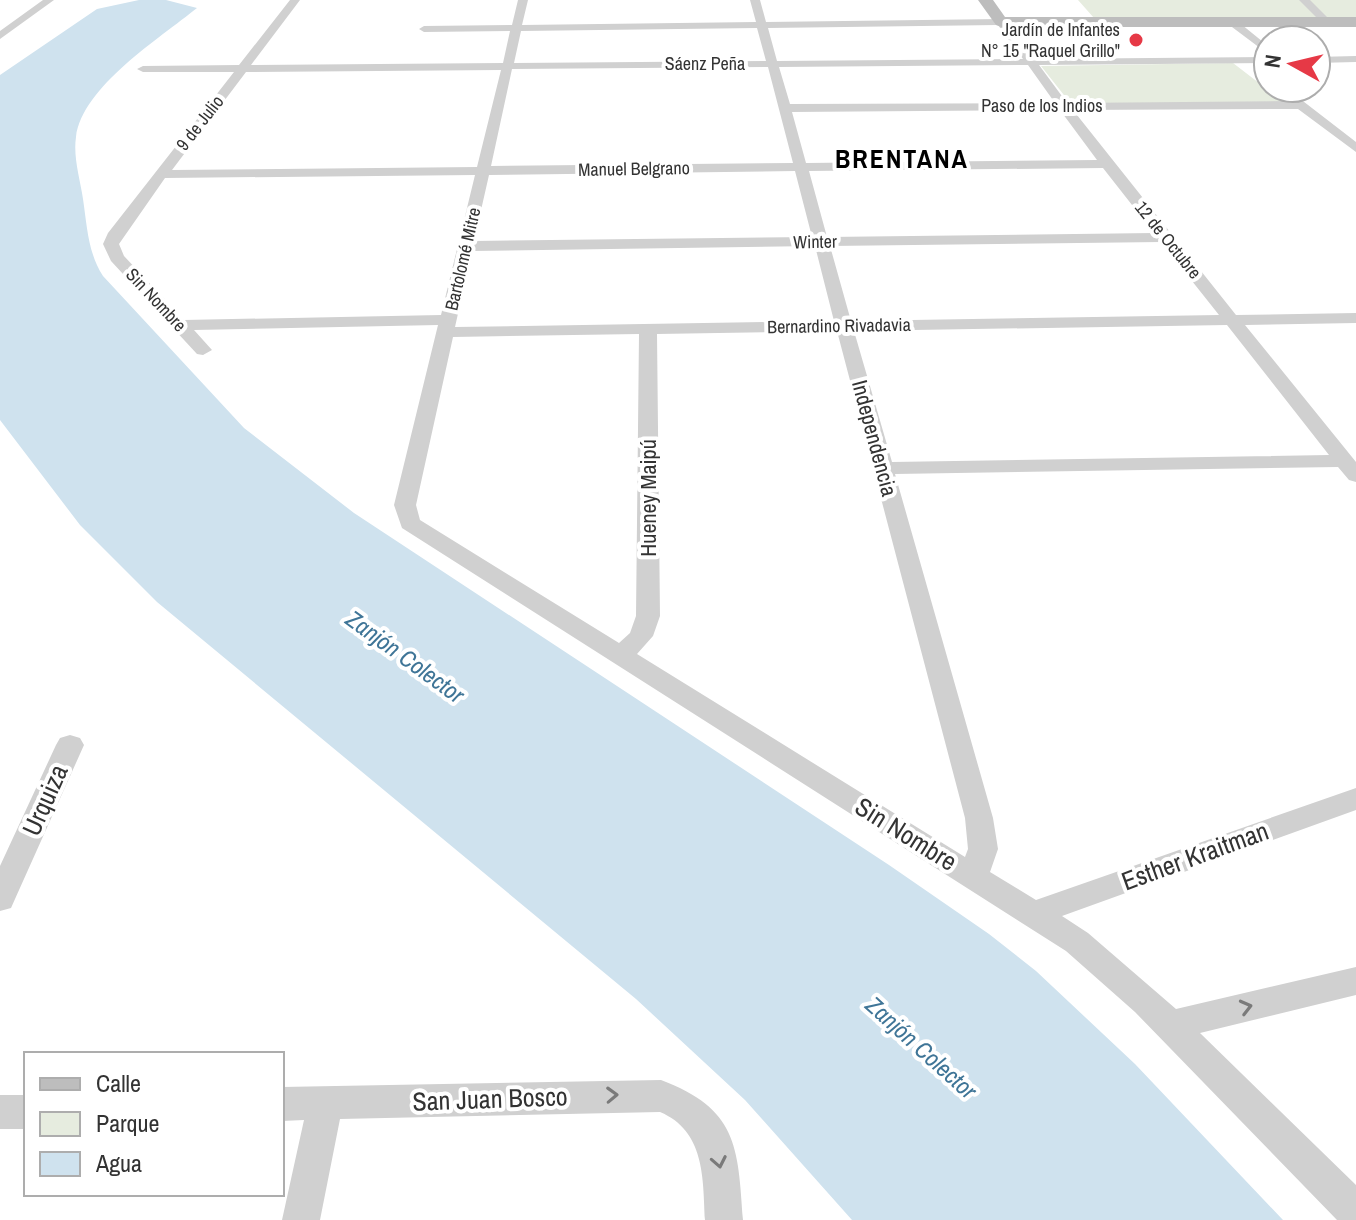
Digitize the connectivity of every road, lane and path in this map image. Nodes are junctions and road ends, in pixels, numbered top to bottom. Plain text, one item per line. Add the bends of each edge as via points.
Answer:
1 (49, 0) edge
2 (295, 0) edge
3 (523, 0) edge
4 (755, 0) edge
5 (985, 0) edge
6 (1039, 0) edge
7 (1304, 0) edge
8 (1323, 18) dead end
9 (1001, 22) junction
10 (1041, 22) junction
11 (1232, 22) junction
12 (1356, 22) edge
13 (762, 26) junction
14 (517, 28) junction
15 (424, 29) dead end
16 (0, 36) edge
17 (1252, 38) edge
18 (1356, 59) edge
19 (1243, 60) junction
20 (1252, 60) edge
21 (1332, 60) edge
22 (1030, 62) junction
23 (772, 64) junction
24 (508, 66) junction
25 (1252, 67) edge
26 (243, 68) junction
27 (143, 69) dead end
28 (1300, 105) joint
29 (1064, 106) junction
30 (784, 108) junction
31 (1356, 148) edge
32 (1107, 164) junction
33 (801, 167) junction
34 (483, 171) junction
35 (161, 174) junction
36 (1165, 237) junction
37 (821, 241) junction
38 (466, 246) junction
39 (112, 249) joint
40 (1356, 318) edge
41 (1232, 321) junction
42 (179, 325) junction
43 (447, 326) junction
44 (844, 326) junction
45 (648, 329) junction
46 (203, 350) dead end
47 (883, 468) junction
48 (1350, 469) edge
49 (407, 519) joint
50 (620, 657) junction
51 (70, 745) dead end
52 (1356, 799) edge
53 (973, 876) junction
54 (0, 899) edge
55 (1033, 914) junction
56 (1356, 981) edge
57 (1170, 1025) junction
58 (325, 1103) junction
59 (284, 1104) edge
60 (0, 1112) edge
61 (24, 1112) edge
62 (1356, 1212) edge
63 (301, 1220) edge
64 (724, 1220) edge

1 - 16 street
2 - 26 street, 9 de Julio
3 - 14 street, Bartolomé Mitre
4 - 13 street, Independencia
5 - 9 main road, 12 de Octubre
6 - 10 main road
7 - 8 street
9 - 10 main road
9 - 13 street
9 - 22 street, 12 de Octubre
10 - 11 main road
11 - 12 main road
11 - 17 street
13 - 14 street
13 - 23 street, Independencia
14 - 15 street
14 - 24 street, Bartolomé Mitre
18 - 21 street
19 - 20 street, Sáenz Peña
19 - 22 street, Sáenz Peña
19 - 25 street
22 - 23 street, Sáenz Peña
22 - 29 street, 12 de Octubre
23 - 24 street, Sáenz Peña
23 - 30 street, Independencia
24 - 26 street, Sáenz Peña
24 - 34 street, Bartolomé Mitre
26 - 27 street, Sáenz Peña
26 - 35 street, 9 de Julio
28 - 29 street, Paso de los Indios
28 - 31 street
29 - 30 street, Paso de los Indios
29 - 32 street, 12 de Octubre
30 - 33 street, Independencia
32 - 33 street, Manuel Belgrano
32 - 36 street, 12 de Octubre
33 - 34 street, Manuel Belgrano
33 - 37 street, Independencia
34 - 35 street, Manuel Belgrano
34 - 38 street, Bartolomé Mitre
35 - 39 street, 9 de Julio via 116,233
36 - 37 street, Winter
36 - 41 street, 12 de Octubre
37 - 38 street, Winter
37 - 44 street, Independencia
38 - 43 street, Bartolomé Mitre
39 - 42 street, Sin Nombre
40 - 41 street, Bernardino Rivadavia
41 - 44 street, Bernardino Rivadavia
41 - 48 street, 12 de Octubre
42 - 43 street, Bernardino Rivadavia
42 - 46 street, Sin Nombre
43 - 45 street, Bernardino Rivadavia
43 - 49 street, Bartolomé Mitre via 405,505
44 - 45 street, Bernardino Rivadavia
44 - 47 street, Independencia
45 - 50 street, Hueney Maipú via 648,616 641,636
47 - 48 street
47 - 53 street, Independencia via 982,830 982,857
49 - 50 street, Sin Nombre
50 - 53 street, Sin Nombre
51 - 54 street, Urquiza
52 - 55 street, Esther Kraitman
53 - 55 street, Sin Nombre
55 - 57 street, Sin Nombre via 1101,960
57 -> 56 street
57 - 62 street, Sin Nombre
58 - 59 street, San Juan Bosco
58 - 63 street
58 -> 64 street, San Juan Bosco via 646,1095 679,1101 694,1110 714,1140
60 - 61 street

